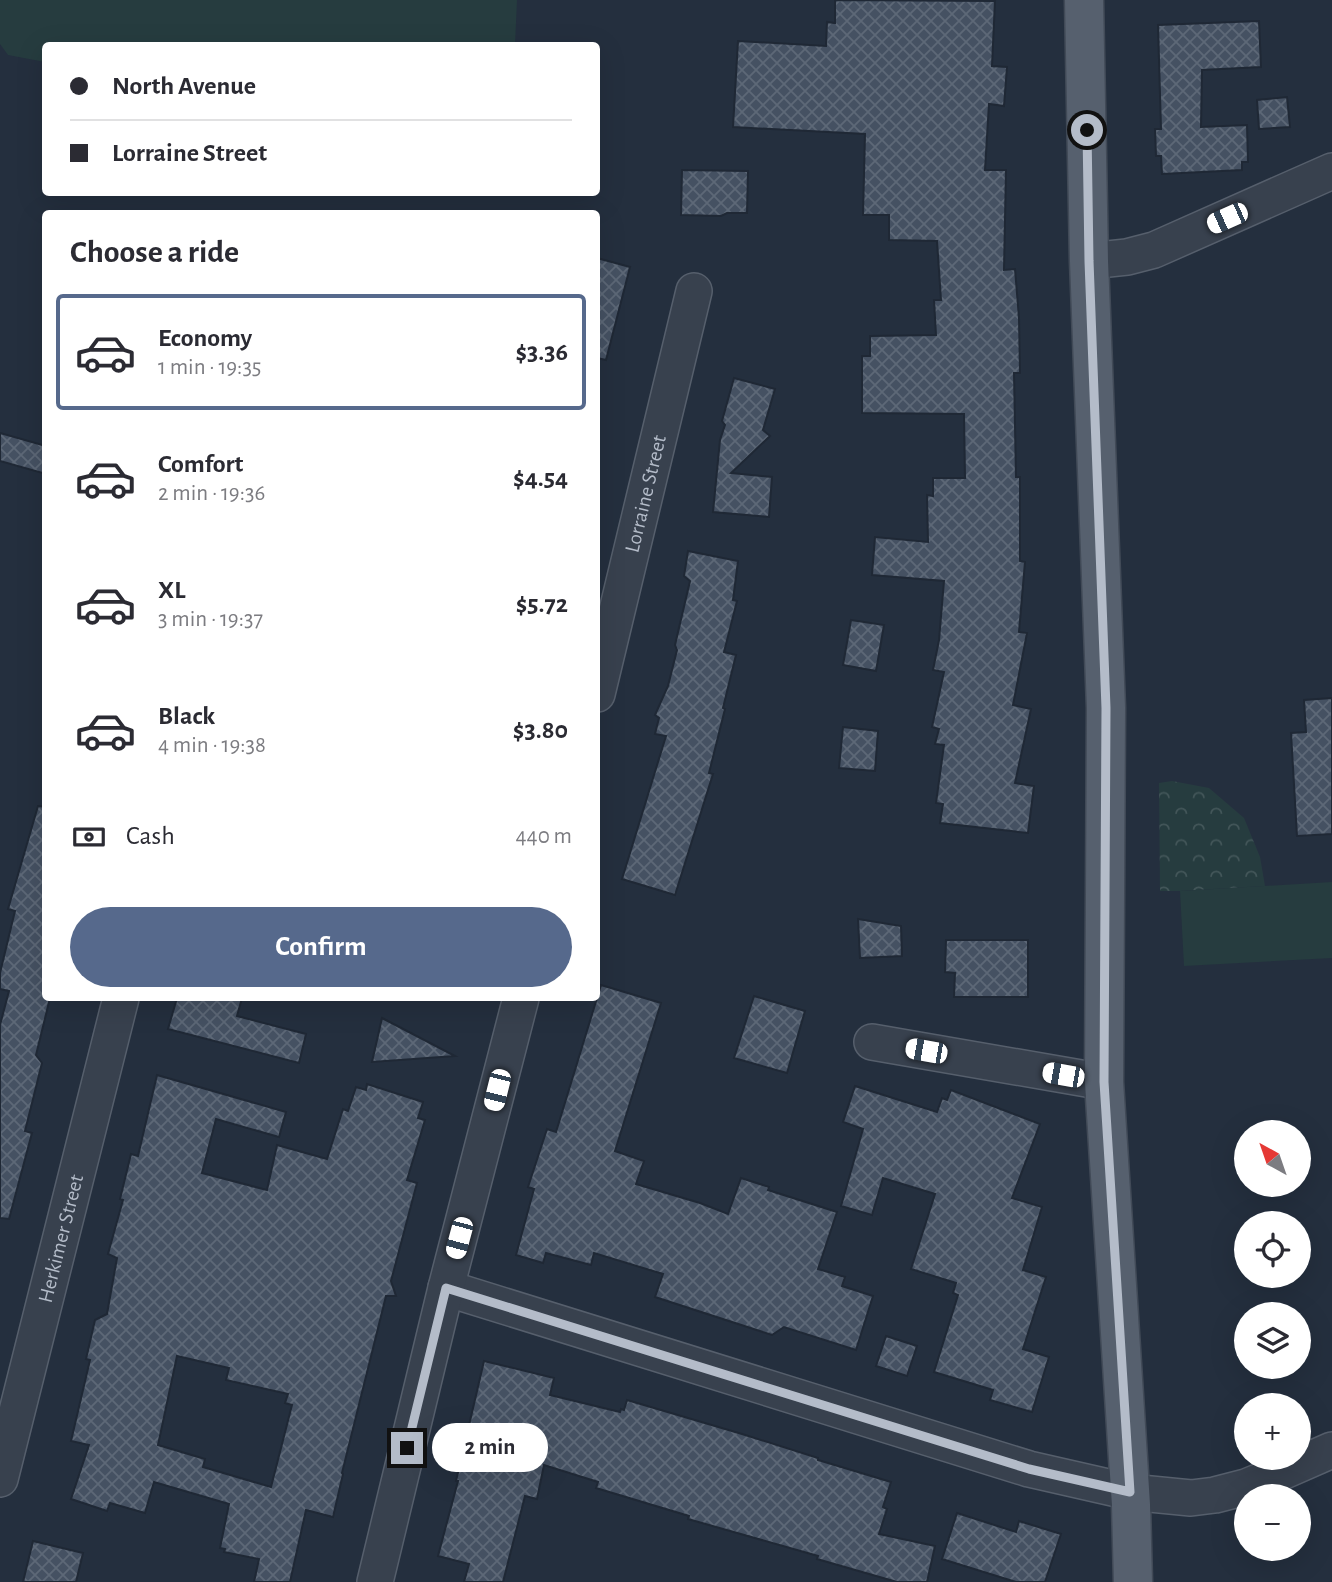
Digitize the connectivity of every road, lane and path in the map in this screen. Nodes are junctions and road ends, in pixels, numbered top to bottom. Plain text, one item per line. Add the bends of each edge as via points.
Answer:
1 (1084, 0) edge
2 (1332, 171) edge
3 (1089, 261) junction
4 (694, 291) dead end
5 (600, 682) edge
6 (120, 1001) edge
7 (520, 1001) edge
8 (872, 1042) dead end
9 (1104, 1082) junction
10 (446, 1288) junction
11 (1332, 1450) edge
12 (0, 1479) edge
13 (1130, 1492) junction
14 (375, 1582) edge
15 (1133, 1582) edge

1 - 3 main road
2 - 3 street via 1154,250
3 - 9 main road via 1106,708
4 - 5 street, Lorraine Street
6 - 12 street, Herkimer Street
7 - 10 street
8 - 9 street
9 - 13 main road
10 - 13 street via 1029,1469
10 - 14 street
11 - 13 street via 1256,1483 1215,1495 1191,1498
13 - 15 main road

